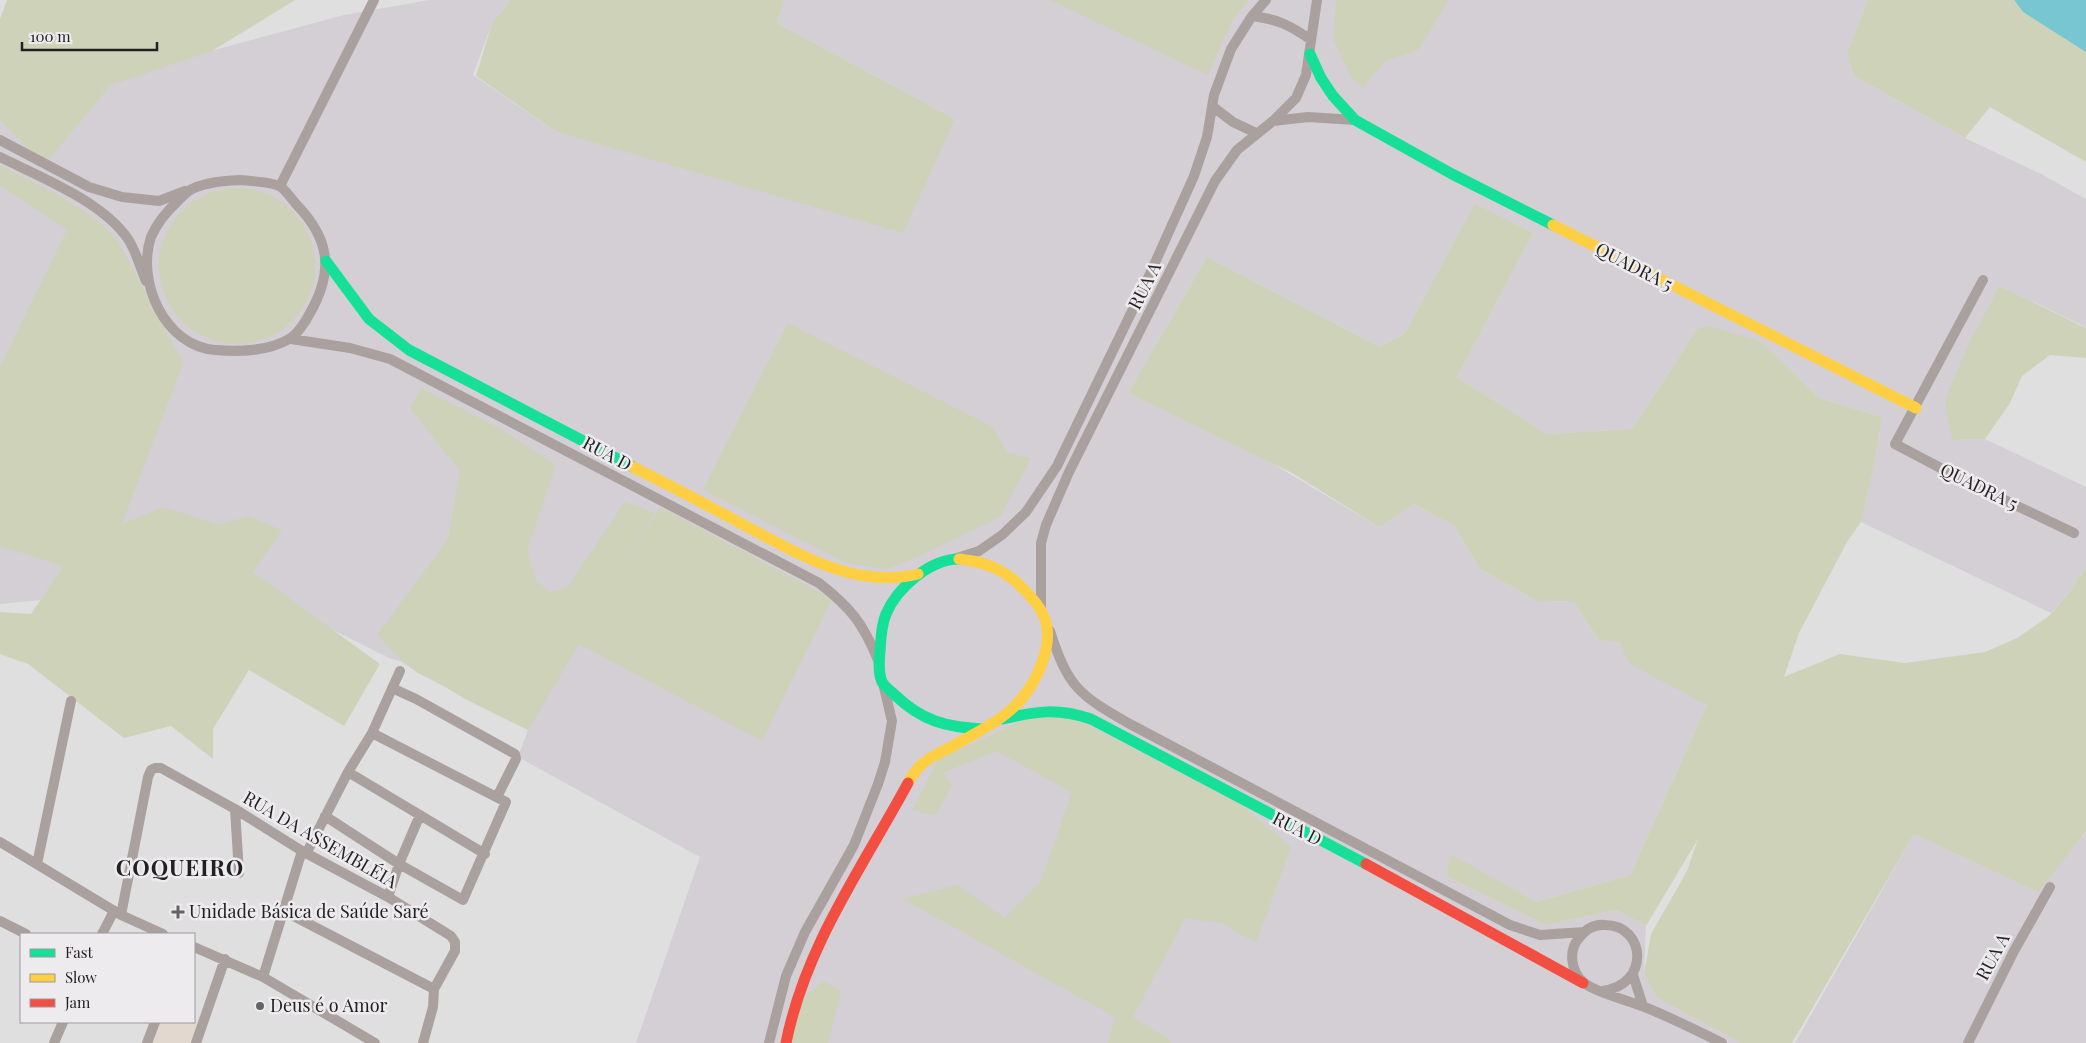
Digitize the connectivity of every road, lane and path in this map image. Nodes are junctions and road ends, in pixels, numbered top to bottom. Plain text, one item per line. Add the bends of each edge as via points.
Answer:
1 (374, 0) edge
2 (1266, 0) edge
3 (1317, 0) edge
4 (1252, 16) junction
5 (1311, 40) junction
6 (1310, 54) junction
7 (1212, 106) junction
8 (1355, 120) junction
9 (1272, 121) junction
10 (1256, 133) junction
11 (0, 140) edge
12 (0, 157) edge
13 (280, 186) junction
14 (191, 189) junction
15 (326, 261) junction
16 (1983, 280) dead end
17 (148, 284) junction
18 (291, 339) junction
19 (1097, 386) junction
20 (1110, 391) junction
21 (1916, 408) junction
22 (544, 421) junction
23 (537, 435) junction
24 (2074, 533) dead end
25 (949, 560) junction
26 (924, 572) junction
27 (1041, 609) junction
28 (1050, 631) junction
29 (879, 662) junction
30 (400, 671) dead end
31 (883, 682) junction
32 (392, 688) junction
33 (71, 701) dead end
34 (1002, 719) junction
35 (982, 729) junction
36 (372, 733) junction
37 (348, 772) junction
38 (497, 798) junction
39 (235, 809) junction
40 (420, 815) junction
41 (325, 816) junction
42 (1352, 841) junction
43 (0, 842) edge
44 (305, 851) junction
45 (485, 854) junction
46 (1348, 854) junction
47 (37, 864) junction
48 (399, 864) junction
49 (239, 873) dead end
50 (2050, 887) dead end
51 (388, 898) junction
52 (284, 911) junction
53 (118, 913) junction
54 (0, 921) edge
55 (1584, 932) junction
56 (24, 933) edge
57 (103, 933) edge
58 (161, 933) edge
59 (195, 948) edge
60 (225, 959) junction
61 (1633, 975) junction
62 (786, 976) junction
63 (263, 977) junction
64 (802, 982) junction
65 (1583, 983) junction
66 (434, 989) junction
67 (1602, 990) junction
68 (1643, 1006) junction
69 (199, 1019) edge
70 (63, 1023) edge
71 (155, 1023) edge
72 (54, 1043) edge
73 (147, 1043) edge
74 (196, 1043) edge
75 (375, 1043) edge
76 (424, 1043) edge
77 (769, 1043) edge
78 (786, 1043) edge
79 (1722, 1043) edge
80 (1968, 1043) edge

1 - 13 street
2 - 4 street, RUA A
3 - 5 street, RUA A
4 - 5 street via 1290,25
4 - 7 street, RUA A via 1222,69
5 - 6 street, RUA A
6 - 8 street, QUADRA 5 via 1333,96
6 - 9 street, RUA A via 1306,75 1296,98
7 - 10 street via 1233,122
7 - 19 street, RUA A via 1207,137 1194,176
8 - 9 street, QUADRA 5 via 1308,116
8 - 21 street, QUADRA 5 via 1452,174
9 - 10 street, RUA A
10 - 20 street, RUA A via 1237,150 1215,181
11 - 14 street via 89,187 122,197 159,201
12 - 17 street via 74,194 104,214 128,239
13 - 14 street via 240,180 217,181
13 - 15 street via 317,229
14 - 17 street via 164,213 151,238
15 - 18 street via 320,296
15 - 22 street, RUA D via 369,319 409,350
16 - 21 street, QUADRA 5
17 - 18 street via 156,306 173,329 193,345 215,350 245,350
18 - 23 street, RUA D via 350,348 390,360
19 - 20 street
19 - 25 street, RUA A via 1057,466 1026,512 979,551
20 - 27 street, RUA A via 1046,524 1041,543
21 - 24 street, QUADRA 5 via 1895,444
22 - 23 street
22 - 26 street, RUA D via 819,564 869,578 902,579
23 - 29 street, RUA D via 819,583 843,601 853,614 868,635
25 - 26 street
25 - 27 street via 983,563 1008,573
26 - 29 street via 902,590 887,610
27 - 28 street
28 - 34 street via 1036,679 1022,701
28 - 42 street, RUA D via 1060,663 1075,687 1092,702
29 - 31 street
30 - 32 street
31 - 35 street via 909,709 927,720 956,728
31 - 62 street via 892,721 878,784 854,845 806,932
32 - 36 street
32 - 38 street via 515,754 516,759
33 - 47 street
34 - 35 street
34 - 46 street, RUA D via 1047,709 1073,712 1091,719
35 - 64 street via 921,763 827,928
36 - 37 street
36 - 38 street
37 - 40 street
37 - 41 street
38 - 45 street via 506,802
39 - 44 street, RUA DA ASSEMBLÉIA
39 - 49 street
39 - 53 street, RUA DA ASSEMBLÉIA via 161,768 151,770
40 - 45 street
40 - 48 street
41 - 44 street
41 - 48 street
42 - 46 street
42 - 55 street, RUA D via 1510,924 1540,935
43 - 47 street
44 - 51 street, RUA DA ASSEMBLÉIA
44 - 52 street
45 - 48 street via 463,900
46 - 65 street, RUA D
47 - 53 street
48 - 51 street
50 - 80 street, RUA A
51 - 66 street, RUA DA ASSEMBLÉIA via 444,931 455,942 455,951
52 - 63 street
52 - 66 street
53 - 57 street
53 - 58 street
54 - 56 street
55 - 61 street via 1605,924 1626,932 1638,952
55 - 65 street via 1572,952 1572,963
59 - 60 street
60 - 63 street
60 - 69 street
61 - 67 street via 1625,984
61 - 68 street
62 - 64 street
62 - 77 street
63 - 75 street
64 - 78 street
65 - 67 street
66 - 76 street
67 - 68 street
68 - 79 street
69 - 74 street
70 - 72 street
71 - 73 street

